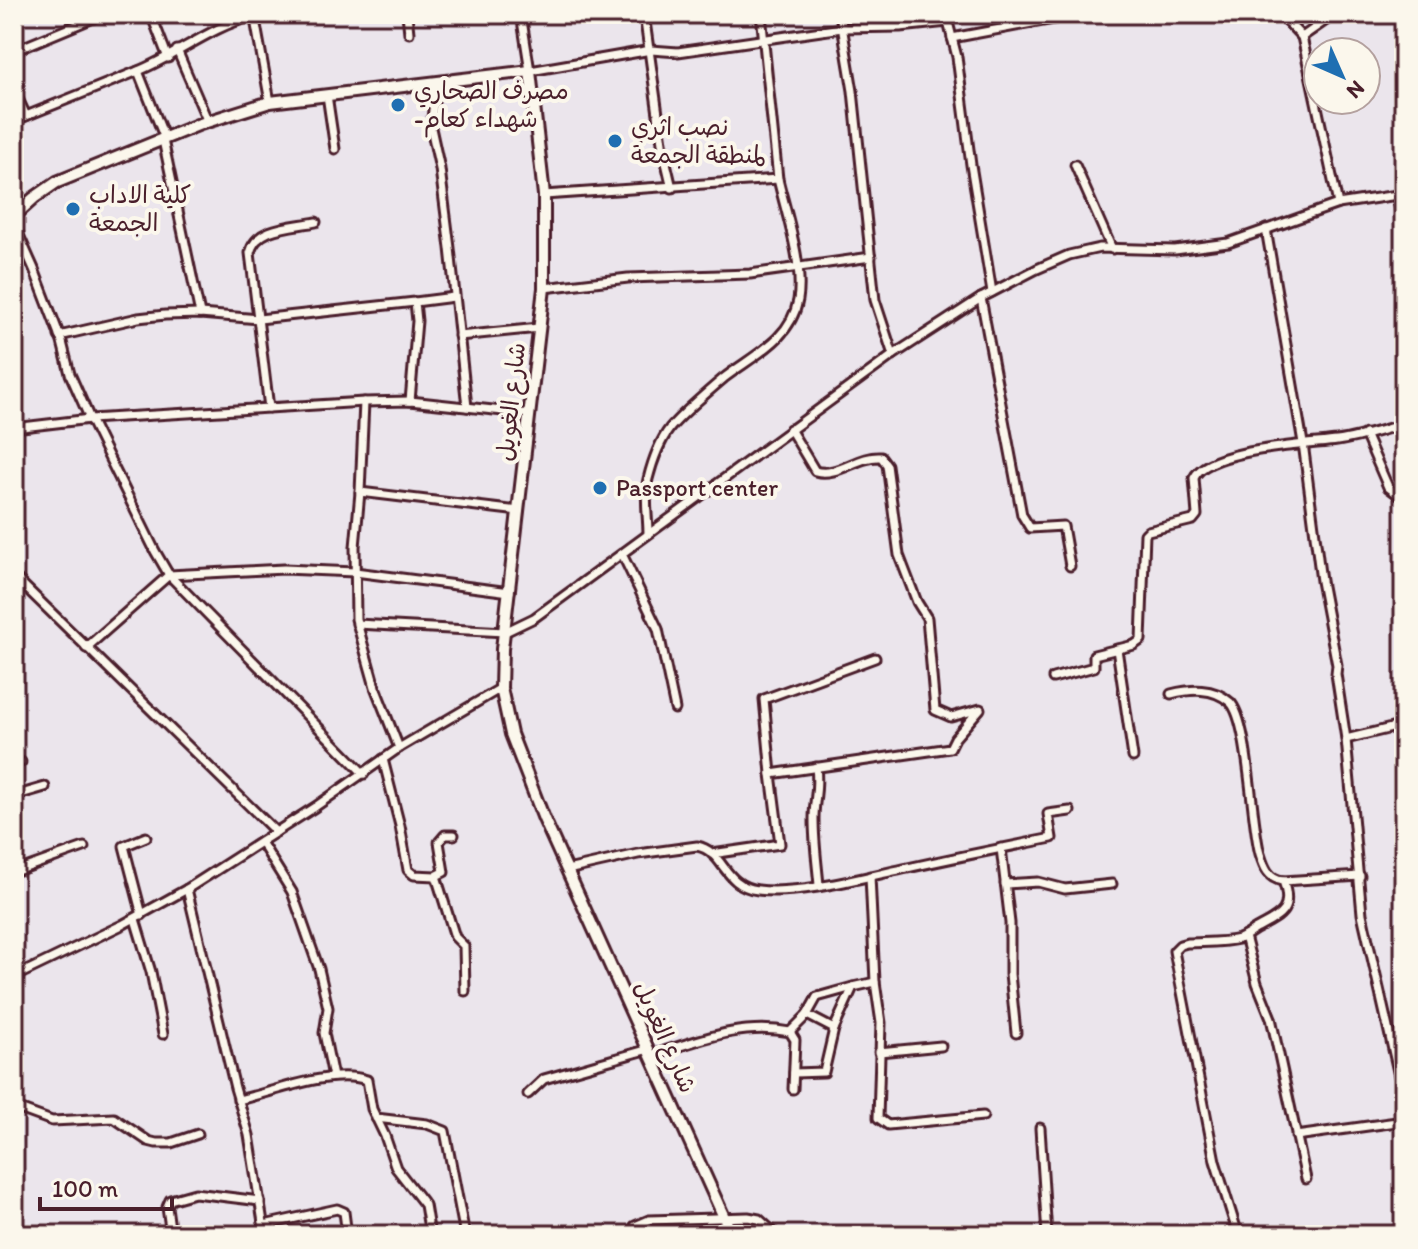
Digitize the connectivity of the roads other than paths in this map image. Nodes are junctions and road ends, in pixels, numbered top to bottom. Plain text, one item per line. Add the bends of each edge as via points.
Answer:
1 (103, 14) edge
2 (151, 14) edge
3 (407, 14) edge
4 (521, 14) edge
5 (528, 14) edge
6 (644, 14) edge
7 (761, 14) edge
8 (840, 14) edge
9 (1238, 14) edge
10 (1263, 14) edge
11 (1280, 14) edge
12 (1335, 14) edge
13 (254, 15) edge
14 (947, 18) edge
15 (1059, 18) dead end
16 (842, 28) junction
17 (409, 33) dead end
18 (1303, 36) edge
19 (1302, 37) edge
20 (952, 38) junction
21 (765, 40) junction
22 (177, 50) junction
23 (651, 50) junction
24 (14, 51) edge
25 (168, 58) junction
26 (138, 71) junction
27 (530, 71) junction
28 (436, 83) junction
29 (14, 90) edge
30 (327, 95) junction
31 (270, 102) junction
32 (26, 116) junction
33 (1319, 116) edge
34 (14, 121) edge
35 (208, 122) junction
36 (164, 139) junction
37 (335, 149) dead end
38 (1075, 165) dead end
39 (778, 179) junction
40 (672, 188) junction
41 (1400, 194) edge
42 (544, 195) junction
43 (1338, 204) junction
44 (14, 216) edge
45 (316, 222) dead end
46 (14, 224) edge
47 (1266, 229) junction
48 (1404, 231) edge
49 (1112, 249) junction
50 (871, 257) junction
51 (797, 266) junction
52 (544, 288) junction
53 (992, 292) junction
54 (454, 297) junction
55 (981, 298) junction
56 (415, 302) junction
57 (200, 314) junction
58 (259, 319) junction
59 (539, 328) junction
60 (59, 336) junction
61 (459, 336) junction
62 (893, 355) junction
63 (410, 401) junction
64 (364, 402) junction
65 (467, 407) junction
66 (269, 408) junction
67 (530, 414) junction
68 (90, 419) junction
69 (1404, 424) edge
70 (14, 428) edge
71 (790, 429) junction
72 (1365, 434) junction
73 (1303, 443) junction
74 (360, 492) junction
75 (1404, 499) edge
76 (519, 511) junction
77 (648, 534) junction
78 (622, 554) junction
79 (1070, 566) dead end
80 (355, 572) junction
81 (169, 575) junction
82 (14, 576) edge
83 (510, 592) junction
84 (357, 624) junction
85 (505, 632) junction
86 (86, 648) junction
87 (1117, 649) junction
88 (875, 658) dead end
89 (1053, 678) dead end
90 (501, 688) junction
91 (1171, 694) dead end
92 (675, 709) dead end
93 (1404, 725) edge
94 (1346, 739) junction
95 (399, 748) junction
96 (1133, 757) dead end
97 (383, 759) junction
98 (816, 767) junction
99 (364, 774) junction
100 (771, 774) junction
101 (45, 787) dead end
102 (14, 796) edge
103 (1070, 811) dead end
104 (276, 832) junction
105 (454, 835) dead end
106 (146, 837) dead end
107 (261, 842) junction
108 (84, 847) dead end
109 (1001, 848) junction
110 (712, 854) junction
111 (567, 870) junction
112 (14, 872) edge
113 (436, 876) junction
114 (870, 876) junction
115 (1360, 876) junction
116 (1283, 881) junction
117 (1005, 884) junction
118 (1112, 884) dead end
119 (819, 885) junction
120 (187, 889) junction
121 (138, 917) junction
122 (1245, 936) junction
123 (14, 977) edge
124 (875, 982) junction
125 (853, 987) junction
126 (465, 991) dead end
127 (807, 1015) junction
128 (834, 1029) junction
129 (790, 1032) junction
130 (1016, 1033) dead end
131 (163, 1034) dead end
132 (941, 1046) dead end
133 (650, 1052) junction
134 (879, 1052) junction
135 (794, 1073) junction
136 (333, 1077) junction
137 (793, 1089) dead end
138 (528, 1094) dead end
139 (1404, 1098) edge
140 (238, 1100) junction
141 (14, 1107) edge
142 (983, 1116) dead end
143 (376, 1118) junction
144 (1404, 1121) edge
145 (1040, 1128) dead end
146 (198, 1134) dead end
147 (1296, 1136) junction
148 (1306, 1179) dead end
149 (260, 1201) junction
150 (725, 1218) junction
151 (264, 1225) junction
152 (1236, 1228) dead end
153 (773, 1233) edge
154 (171, 1235) edge
155 (265, 1235) edge
156 (347, 1235) edge
157 (430, 1235) edge
158 (465, 1235) edge
159 (635, 1235) edge
160 (732, 1235) edge
161 (1047, 1235) edge

1 - 24 street
2 - 25 street
3 - 17 street
4 - 5 street
4 - 27 street
6 - 23 street
7 - 21 street
8 - 16 street
9 - 10 street
11 - 19 street
12 - 18 street
13 - 22 street
13 - 31 street
14 - 16 street via 900,27
14 - 20 street
15 - 20 street
16 - 21 street
16 - 50 street
20 - 53 street
21 - 23 street via 678,52
21 - 39 street
22 - 25 street
22 - 35 street
23 - 27 street
23 - 40 street
25 - 26 street
26 - 32 street
26 - 36 street
27 - 28 street
27 - 42 street, شارع الغويل
28 - 30 street
28 - 54 street via 431,128
29 - 32 street
30 - 31 street
30 - 37 street
31 - 35 street
32 - 34 street
33 - 43 street
35 - 36 street
36 - 44 street via 57,182
36 - 57 street
38 - 49 street
39 - 40 street
39 - 51 street
40 - 42 street
41 - 43 street
41 - 48 street
42 - 52 street, شارع الغويل
43 - 47 street
45 - 58 street via 262,233 252,245
46 - 60 street
47 - 49 street via 1202,248
47 - 73 street
49 - 53 street via 1069,255
50 - 51 street
50 - 62 street via 875,300
51 - 52 street
51 - 77 street via 798,300 777,339 723,379 670,429 647,482
52 - 59 street, شارع الغويل
53 - 55 street
54 - 56 street
54 - 61 street
55 - 62 street
55 - 79 street via 1022,515 1030,528 1063,526
56 - 58 street
56 - 63 street
57 - 58 street
57 - 60 street via 138,318
58 - 66 street
59 - 61 street
59 - 67 street, شارع الغويل
60 - 68 street
61 - 65 street
62 - 71 street
63 - 64 street
63 - 65 street
64 - 66 street
64 - 74 street
65 - 67 street
66 - 68 street
67 - 76 street, شارع الغويل
68 - 70 street
68 - 81 street
69 - 72 street
71 - 77 street
71 - 98 street via 815,471 836,471 872,457 881,457 887,465 899,555 927,618 935,710 951,717 980,709 950,748
72 - 73 street
72 - 75 street via 1388,487
73 - 87 street via 1203,465 1194,478 1198,509 1193,520 1145,534 1143,636 1138,644
73 - 94 street
74 - 76 street
74 - 80 street
76 - 83 street, شارع الغويل
77 - 78 street
78 - 85 street via 534,618
78 - 92 street via 658,629
80 - 81 street via 284,569
80 - 83 street
80 - 84 street
81 - 86 street
81 - 99 street
82 - 86 street
83 - 85 street, شارع الغويل
84 - 85 street
84 - 95 street
85 - 90 street, شارع الغويل
86 - 104 street
87 - 89 street via 1094,655 1094,667
87 - 96 street
88 - 100 street via 764,699
90 - 95 street
90 - 111 street, شارع الغويل via 511,734
91 - 116 street via 1191,689 1213,692 1231,703 1241,724 1263,863 1272,877
93 - 94 street
94 - 115 street
95 - 97 street
97 - 99 street
97 - 113 street via 408,870
98 - 100 street
98 - 119 street
99 - 104 street
100 - 110 street via 780,844
101 - 102 street
103 - 109 street via 1048,814 1052,838
104 - 107 street
105 - 113 street via 439,842 444,872
106 - 121 street via 124,846
107 - 120 street
107 - 136 street via 292,892 319,969
108 - 112 street
109 - 114 street
109 - 117 street
110 - 111 street via 697,846
110 - 119 street via 746,888
111 - 133 street, شارع الغويل
113 - 126 street via 455,937 464,946
114 - 119 street
114 - 124 street
115 - 116 street
115 - 139 street via 1362,914
116 - 122 street via 1285,910
117 - 118 street via 1038,882 1065,889
117 - 130 street
120 - 121 street
120 - 140 street
121 - 123 street
121 - 131 street
122 - 147 street via 1271,1018
122 - 152 street via 1187,943 1174,951 1215,1161
124 - 125 street
124 - 134 street
125 - 127 street via 817,997
125 - 128 street
127 - 128 street
127 - 129 street
128 - 135 street via 824,1072
129 - 133 street via 767,1027 735,1031
129 - 135 street via 795,1040
132 - 134 street
133 - 138 street via 544,1079
133 - 150 street, شارع الغويل
134 - 142 street via 880,1122
135 - 137 street
136 - 140 street
136 - 143 street via 367,1080
140 - 149 street
141 - 146 street via 52,1121 114,1118 156,1143
143 - 157 street via 396,1168 425,1205
143 - 158 street via 445,1131
144 - 147 street
145 - 161 street
147 - 148 street
149 - 151 street
149 - 154 street via 195,1193 170,1200
150 - 153 street via 759,1219
150 - 159 street via 649,1220 635,1226
150 - 160 street, شارع الغويل
151 - 155 street
151 - 156 street via 337,1209 344,1212

